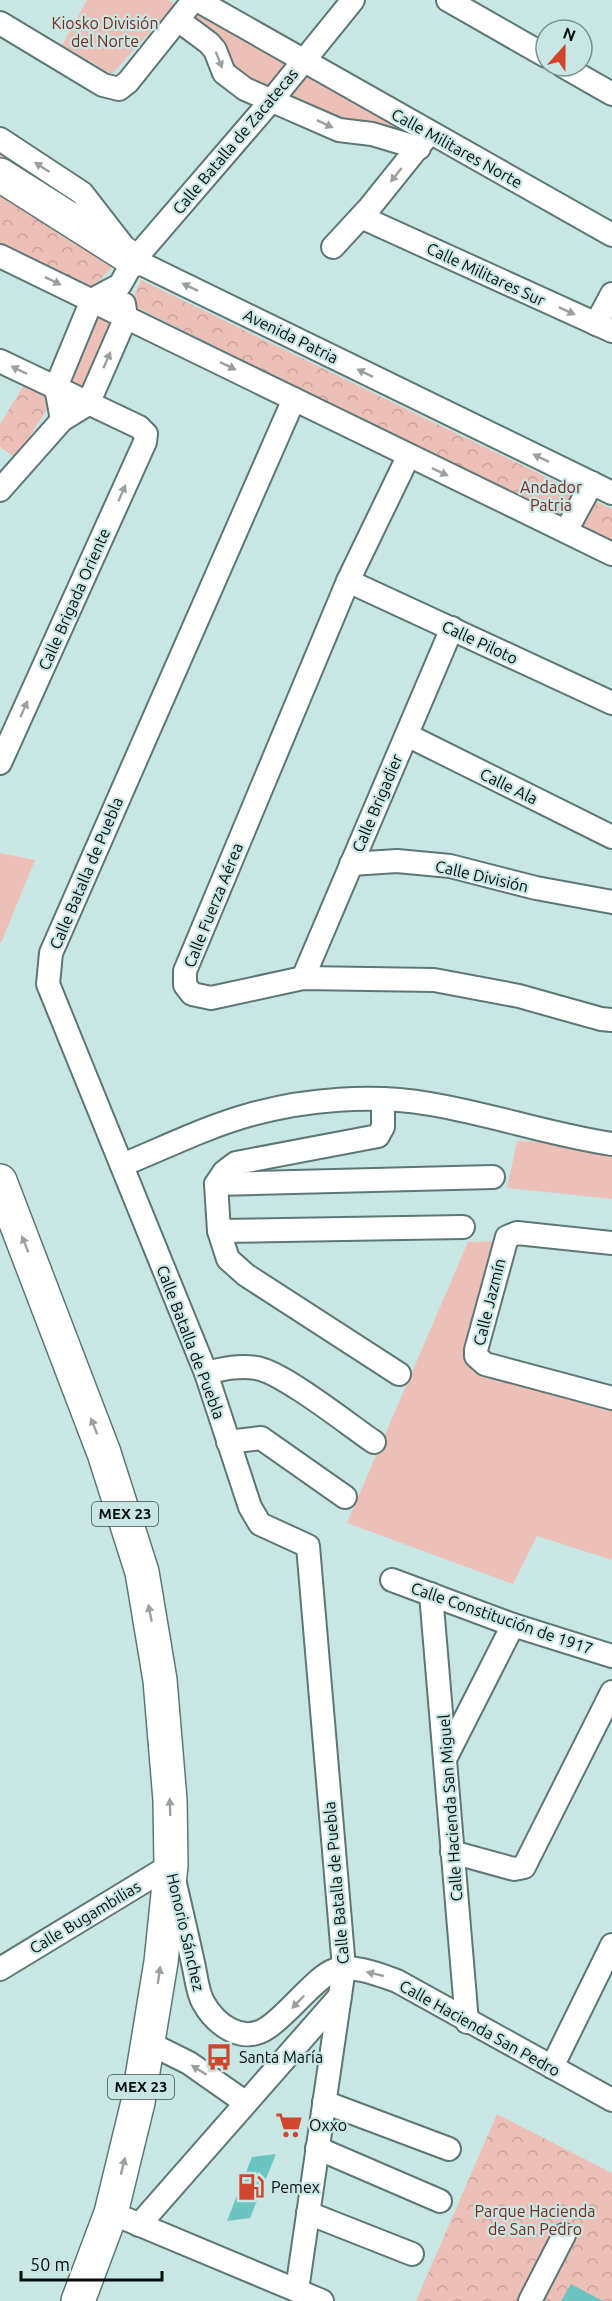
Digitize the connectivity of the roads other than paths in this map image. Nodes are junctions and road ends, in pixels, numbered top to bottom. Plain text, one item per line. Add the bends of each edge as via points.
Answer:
1 (196, 0) edge
2 (353, 0) edge
3 (448, 0) edge
4 (178, 20) junction
5 (0, 23) edge
6 (534, 49) edge
7 (302, 60) junction
8 (584, 78) edge
9 (612, 94) edge
10 (272, 99) junction
11 (0, 139) edge
12 (424, 140) junction
13 (0, 175) edge
14 (361, 217) junction
15 (612, 236) edge
16 (333, 248) dead end
17 (0, 256) edge
18 (127, 272) junction
19 (612, 294) edge
20 (92, 300) junction
21 (126, 317) junction
22 (604, 328) edge
23 (0, 361) edge
24 (56, 387) junction
25 (294, 399) junction
26 (88, 404) junction
27 (62, 420) junction
28 (408, 457) junction
29 (592, 483) junction
30 (0, 490) edge
31 (612, 493) edge
32 (566, 531) junction
33 (612, 554) edge
34 (348, 581) junction
35 (452, 628) junction
36 (612, 703) edge
37 (407, 735) junction
38 (0, 763) edge
39 (612, 837) edge
40 (351, 864) junction
41 (612, 902) edge
42 (303, 978) junction
43 (612, 1020) edge
44 (383, 1099) junction
45 (612, 1144) edge
46 (122, 1165) junction
47 (493, 1177) dead end
48 (0, 1181) edge
49 (216, 1184) junction
50 (463, 1227) dead end
51 (219, 1231) junction
52 (565, 1238) junction
53 (612, 1243) edge
54 (612, 1254) edge
55 (206, 1374) junction
56 (399, 1374) dead end
57 (612, 1398) edge
58 (228, 1442) junction
59 (374, 1442) dead end
60 (345, 1497) dead end
61 (392, 1580) dead end
62 (431, 1593) junction
63 (513, 1625) junction
64 (612, 1656) edge
65 (612, 1692) edge
66 (447, 1755) junction
67 (452, 1852) junction
68 (171, 1865) junction
69 (612, 1945) edge
70 (344, 1968) junction
71 (0, 1969) edge
72 (340, 1996) junction
73 (467, 2022) junction
74 (149, 2043) junction
75 (552, 2067) junction
76 (612, 2100) edge
77 (324, 2102) junction
78 (246, 2103) junction
79 (317, 2148) junction
80 (449, 2150) dead end
81 (440, 2201) dead end
82 (308, 2213) junction
83 (125, 2219) junction
84 (564, 2235) dead end
85 (412, 2254) dead end
86 (297, 2290) junction
87 (78, 2301) edge
88 (322, 2301) edge
89 (530, 2301) edge

1 - 4 street
1 - 7 street, Calle Militares Norte
2 - 7 street, Calle Batalla de Zacatecas
3 - 6 street
4 - 5 street via 119,89 103,85
4 -> 10 street via 215,50 224,73 245,89
7 - 10 street, Calle Batalla de Zacatecas
7 - 12 street, Calle Militares Norte
8 - 9 street
10 -> 12 street via 339,130
10 - 18 street, Calle Batalla de Zacatecas
18 -> 11 street, Avenida Patria via 82,193
12 -> 14 street
12 - 15 street, Calle Militares Norte
13 - 18 highway
14 - 16 street
14 -> 22 street, Calle Militares Sur
17 -> 20 street
18 - 20 street, Calle Batalla de Zacatecas
18 - 21 street
29 -> 18 street, Avenida Patria
19 - 22 street
20 - 21 street
20 - 24 street
21 -> 25 street
26 -> 21 street
24 -> 23 street
24 - 26 street
24 - 27 street
25 - 28 street
25 - 46 street, Calle Batalla de Puebla via 51,953 48,984
26 - 27 street
38 -> 26 street, Calle Brigada Oriente via 145,442 146,434 138,427
27 - 30 street
28 -> 32 street
28 - 34 street, Calle Fuerza Aérea
29 - 31 street, Avenida Patria
29 - 32 street
32 - 33 street
34 - 35 street, Calle Piloto
34 - 42 street, Calle Fuerza Aérea via 185,971 185,985 192,994 211,998
35 - 36 street, Calle Piloto
35 - 37 street, Calle Brigadier
37 - 39 street, Calle Ala
37 - 40 street, Calle Brigadier
40 - 41 street, Calle División via 397,861 450,866
40 - 42 street, Calle Brigadier
42 - 43 street, Calle Fuerza Aérea via 434,980 519,996
44 - 45 street via 430,1104
44 - 46 street via 327,1102 249,1115
44 - 49 street via 383,1127 378,1136 236,1163
46 - 55 street, Calle Batalla de Puebla
47 - 49 street
68 -> 48 highway, MEX 23 via 160,1680 142,1572 104,1453
49 - 51 street
50 - 51 street
51 - 56 street via 228,1259 246,1275
52 - 53 street, Calle Jazmín
52 - 54 street, Calle Jazmín
52 - 57 street, Calle Jazmín via 517,1233 507,1237 477,1356 484,1364
55 - 58 street, Calle Batalla de Puebla
55 - 59 street via 233,1366 259,1368 281,1378
58 - 60 street via 261,1438
58 - 70 street, Calle Batalla de Puebla via 250,1508 260,1524 308,1546
61 - 62 street, Calle Constitución de 1917
62 - 63 street, Calle Constitución de 1917
62 - 66 street, Calle Hacienda San Miguel
63 - 64 street, Calle Constitución de 1917
63 - 66 street
65 - 67 street via 524,1867 514,1869
66 - 67 street, Calle Hacienda San Miguel
67 - 73 street, Calle Hacienda San Miguel
70 -> 68 street, Honorio Sánchez via 324,1975 285,2016 263,2031 239,2033 221,2025 202,2001
68 - 71 street, Calle Bugambilias
74 -> 68 highway, MEX 23
69 - 75 street
70 - 72 street, Calle Batalla de Puebla
73 -> 70 street, Calle Hacienda San Pedro via 397,1982
72 - 77 street, Calle Batalla de Puebla
72 - 78 street
73 - 75 street, Calle Hacienda San Pedro
78 -> 74 street via 189,2063
83 -> 74 highway, MEX 23
75 - 76 street, Calle Hacienda San Pedro
77 - 79 street, Calle Batalla de Puebla
77 - 80 street
78 - 83 street
79 - 81 street
79 - 82 street, Calle Batalla de Puebla
82 - 85 street
82 - 86 street, Calle Batalla de Puebla
83 - 86 street
83 - 87 highway, MEX 23
84 - 89 street
86 - 88 street

